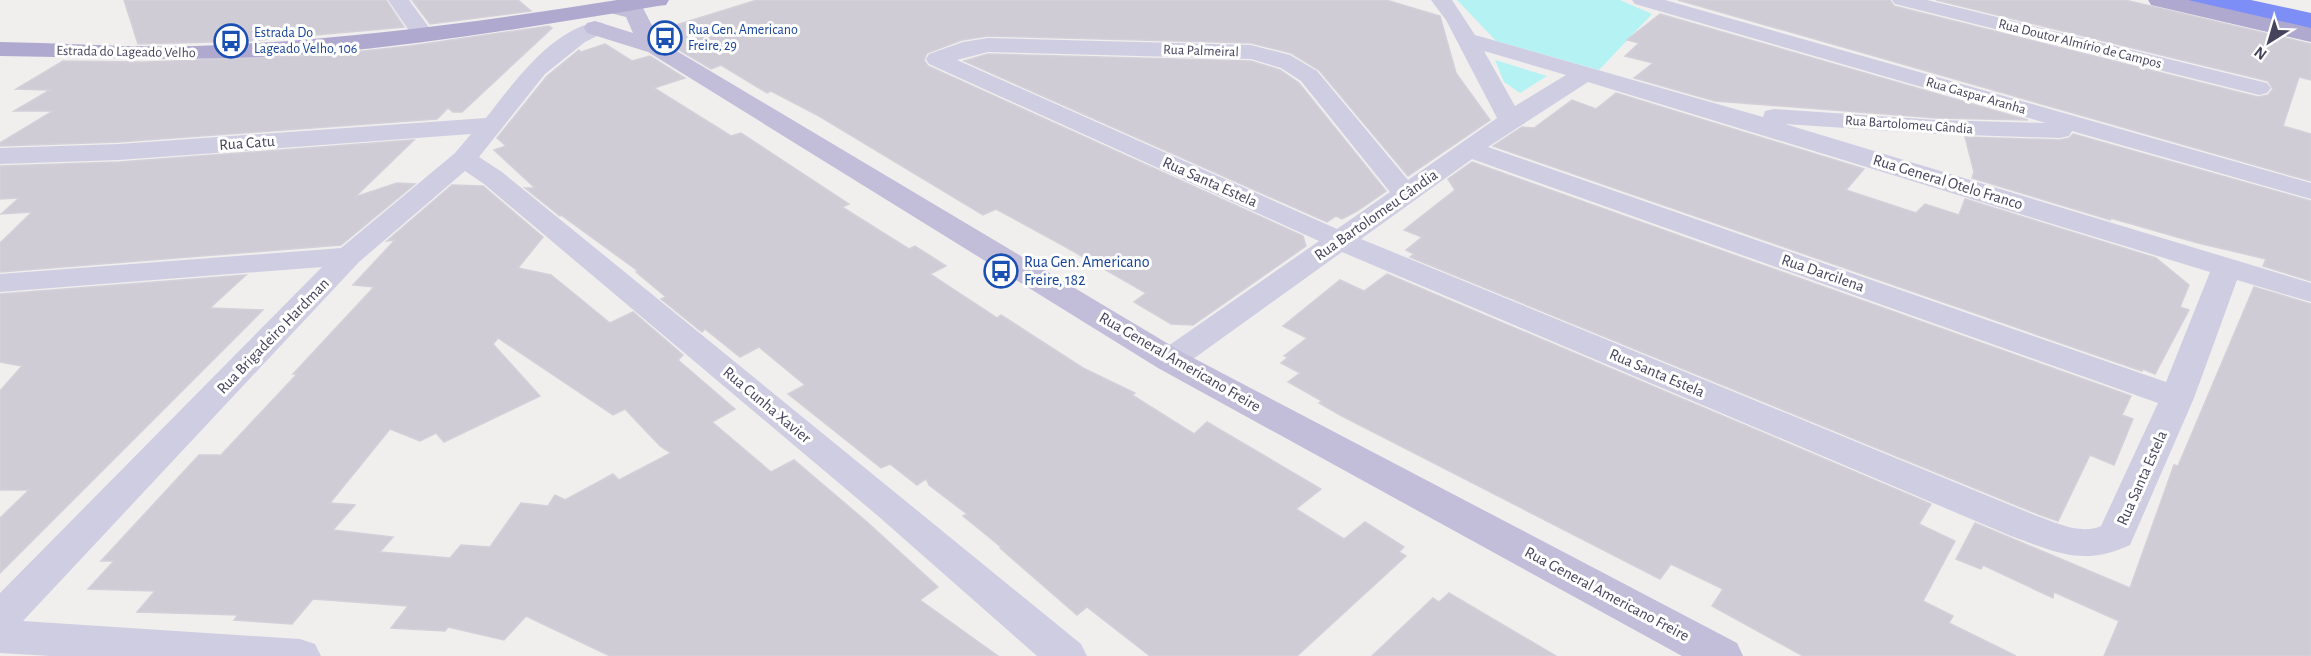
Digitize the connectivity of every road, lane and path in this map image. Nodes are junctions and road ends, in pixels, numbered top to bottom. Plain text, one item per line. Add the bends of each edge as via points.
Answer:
1 (398, 0) edge
2 (658, 0) edge
3 (676, 0) edge
4 (1441, 0) edge
5 (1902, 0) edge
6 (2159, 0) edge
7 (1648, 1) edge
8 (627, 10) junction
9 (594, 20) junction
10 (503, 25) junction
11 (567, 26) junction
12 (422, 33) junction
13 (2311, 35) edge
14 (1466, 39) junction
15 (651, 45) junction
16 (0, 49) edge
17 (549, 57) junction
18 (938, 59) joint
19 (1584, 74) junction
20 (2259, 88) dead end
21 (1719, 112) junction
22 (1510, 120) junction
23 (493, 125) junction
24 (2098, 131) junction
25 (1469, 149) junction
26 (0, 156) edge
27 (464, 158) junction
28 (2311, 191) edge
29 (1404, 194) junction
30 (1339, 240) junction
31 (349, 256) junction
32 (2227, 267) junction
33 (0, 283) edge
34 (2311, 293) edge
35 (1170, 360) junction
36 (2177, 398) junction
37 (0, 619) edge
38 (0, 636) edge
39 (300, 656) edge
40 (1066, 656) edge
41 (1721, 656) edge

1 - 12 street
2 - 8 main road
3 - 8 main road
4 - 14 street
5 - 20 street, Rua Doutor Almírio de Campos
6 - 13 main road
7 - 24 street, Rua Gaspar Aranha
8 - 9 main road
8 - 15 main road
9 - 10 main road, Estrada do Lageado Velho
9 - 11 main road, Estrada do Lageado Velho
9 - 15 main road, Rua General Americano Freire
9 - 17 street, Rua Brigadeiro Hardman
10 - 11 main road, Estrada do Lageado Velho
10 - 12 main road, Estrada do Lageado Velho
11 - 17 street, Rua Brigadeiro Hardman via 554,37
12 - 16 main road, Estrada do Lageado Velho via 326,46 194,53
14 - 19 street, Rua General Otelo Franco
14 - 22 street
15 - 35 main road, Rua General Americano Freire
17 - 23 street, Rua Brigadeiro Hardman
18 - 29 street, Rua Palmeiral via 971,47 1005,44 1251,52 1277,57 1296,64 1310,76
18 - 30 street, Rua Santa Estela
19 - 21 street, Rua General Otelo Franco
19 - 22 street, Rua Bartolomeu Cândia
21 - 24 street, Rua Bartolomeu Cândia via 1937,127
21 - 32 street, Rua General Otelo Franco
22 - 25 street, Rua Bartolomeu Cândia
23 - 26 street, Rua Catu via 119,152
23 - 27 street, Rua Brigadeiro Hardman
24 - 28 street, Rua Gaspar Aranha
25 - 29 street, Rua Bartolomeu Cândia
25 - 36 street, Rua Darcilena
27 - 31 street, Rua Brigadeiro Hardman
27 - 40 street, Rua Cunha Xavier via 855,477
29 - 30 street, Rua Bartolomeu Cândia
30 - 35 street, Rua Bartolomeu Cândia
30 - 36 street, Rua Santa Estela via 2024,526 2076,544 2102,544 2116,535
31 - 33 street
31 - 37 street, Rua Brigadeiro Hardman
32 - 34 street, Rua General Otelo Franco
32 - 36 street, Rua Santa Estela
35 - 41 main road, Rua General Americano Freire
38 - 39 street

